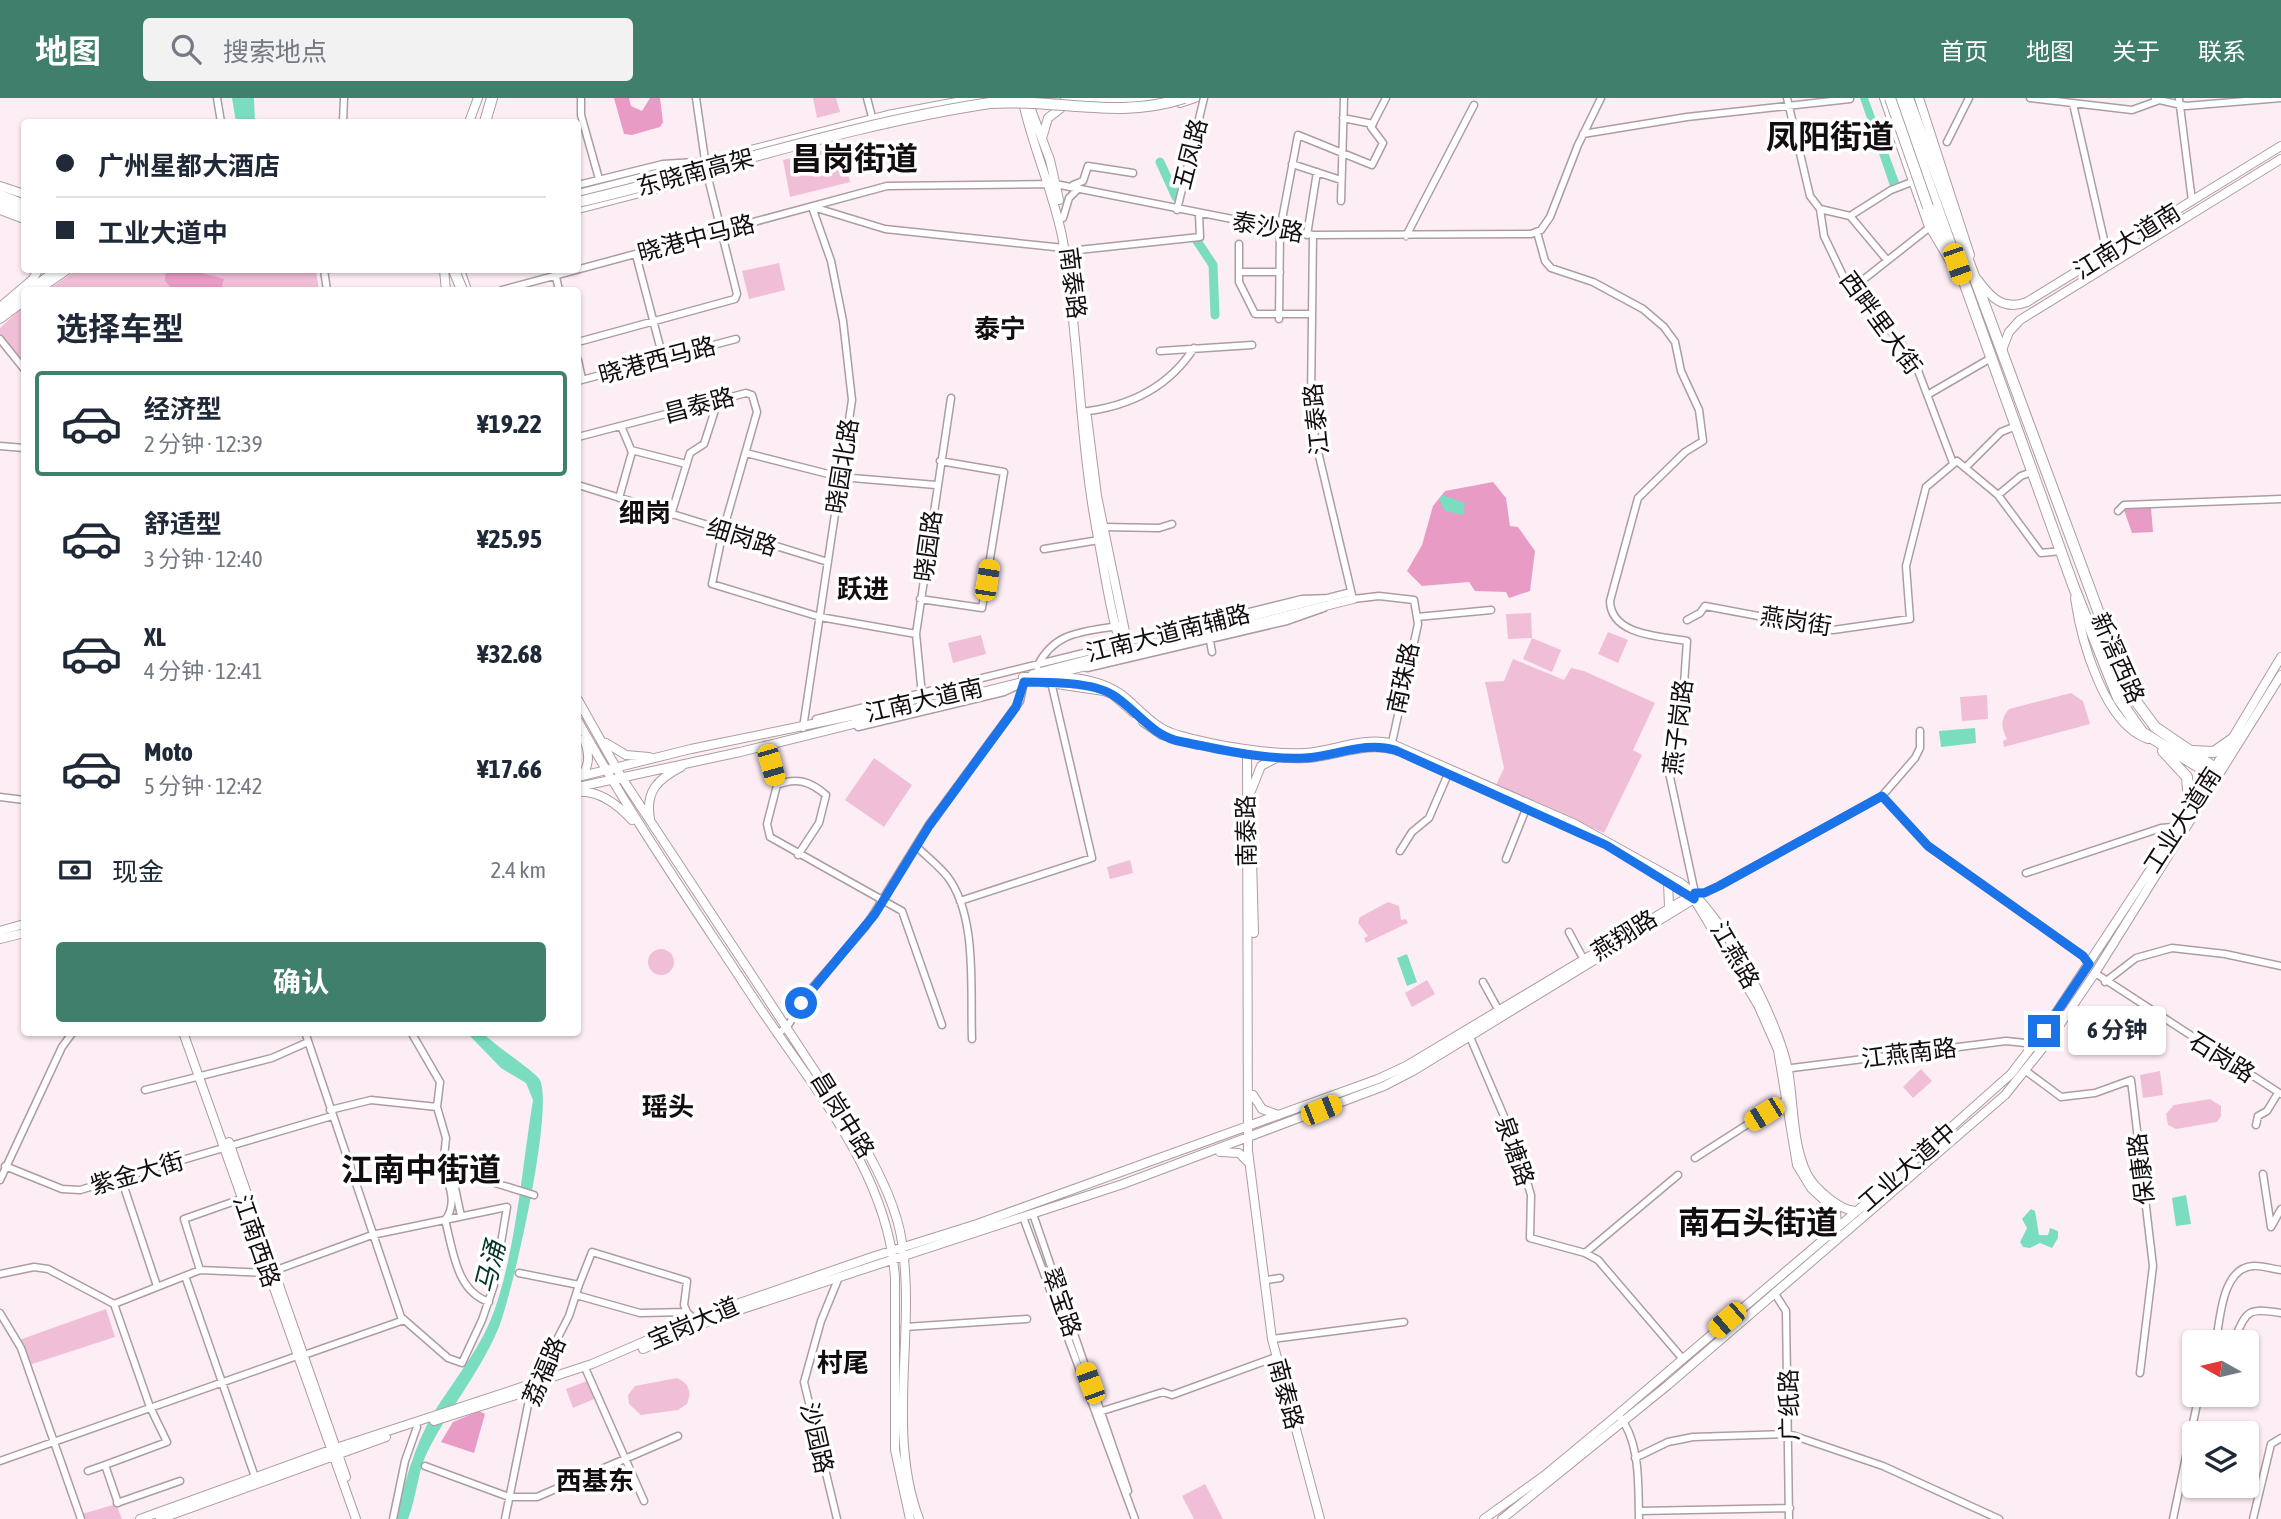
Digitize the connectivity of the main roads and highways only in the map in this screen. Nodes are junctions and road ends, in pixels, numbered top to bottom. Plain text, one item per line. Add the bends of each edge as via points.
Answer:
1 (478, 98) edge
2 (492, 98) edge
3 (963, 98) edge
4 (983, 98) edge
5 (1100, 98) edge
6 (1135, 98) edge
7 (1160, 98) edge
8 (1184, 98) edge
9 (1195, 98) edge
10 (1884, 98) edge
11 (1890, 98) edge
12 (1898, 98) edge
13 (1908, 98) edge
14 (1919, 98) edge
15 (1026, 102) edge
16 (1064, 103) edge
17 (470, 119) edge
18 (481, 119) edge
19 (488, 119) edge
20 (1042, 138) junction
21 (2281, 146) edge
22 (2281, 159) edge
23 (701, 161) junction
24 (682, 181) junction
25 (1052, 183) junction
26 (0, 186) edge
27 (581, 190) edge
28 (581, 190) edge
29 (581, 190) edge
30 (21, 193) edge
31 (0, 195) edge
32 (21, 202) edge
33 (0, 204) edge
34 (581, 205) edge
35 (581, 205) edge
36 (581, 205) edge
37 (0, 210) edge
38 (21, 211) edge
39 (21, 218) edge
40 (1066, 249) junction
41 (36, 273) edge
42 (44, 273) edge
43 (54, 273) edge
44 (63, 273) edge
45 (1976, 277) junction
46 (1964, 284) junction
47 (25, 287) edge
48 (32, 287) edge
49 (34, 287) edge
50 (42, 287) edge
51 (21, 292) edge
52 (21, 299) edge
53 (1, 313) edge
54 (2002, 349) junction
55 (1084, 412) junction
56 (2073, 584) junction
57 (1352, 595) road end
58 (1120, 626) junction
59 (1125, 649) junction
60 (2281, 657) edge
61 (1082, 666) junction
62 (2281, 675) edge
63 (1023, 677) junction
64 (1047, 679) junction
65 (1083, 681) junction
66 (581, 706) edge
67 (581, 727) edge
68 (804, 731) junction
69 (581, 732) edge
70 (601, 739) junction
71 (2231, 740) junction
72 (2156, 742) junction
73 (1391, 745) junction
74 (2185, 749) junction
75 (1248, 751) junction
76 (659, 757) junction
77 (1278, 757) junction
78 (690, 763) junction
79 (616, 768) junction
80 (605, 771) junction
81 (2215, 774) junction
82 (581, 775) edge
83 (581, 777) edge
84 (622, 778) junction
85 (611, 779) junction
86 (581, 788) edge
87 (581, 790) edge
88 (1251, 791) junction
89 (2189, 801) junction
90 (651, 822) junction
91 (643, 831) junction
92 (1668, 882) junction
93 (2137, 890) junction
94 (1693, 896) junction
95 (1670, 911) junction
96 (21, 924) edge
97 (2118, 927) junction
98 (1, 933) edge
99 (21, 933) edge
100 (2078, 979) joint
101 (185, 1036) edge
102 (190, 1036) edge
103 (801, 1048) junction
104 (791, 1055) junction
105 (1785, 1069) junction
106 (201, 1076) junction
107 (1253, 1095) junction
108 (1284, 1114) junction
109 (1249, 1127) junction
110 (1249, 1139) junction
111 (228, 1147) junction
112 (1210, 1153) junction
113 (1250, 1167) junction
114 (1857, 1211) junction
115 (1837, 1227) junction
116 (903, 1252) junction
117 (893, 1255) junction
118 (271, 1272) junction
119 (1274, 1339) junction
120 (533, 1386) junction
121 (389, 1434) junction
122 (335, 1452) junction
123 (914, 1517) edge
124 (140, 1519) edge
125 (160, 1519) edge
126 (356, 1519) edge
127 (361, 1519) edge
128 (1322, 1519) edge
129 (1484, 1519) edge
130 (1502, 1519) edge

1 - 17 main road
2 - 18 main road
2 - 19 highway
3 - 23 main road
4 - 27 highway, 东晓南高架, bridge via 888,116
5 - 6 main road
7 - 16 highway
8 - 34 highway, 东晓南高架, bridge via 1125,108 1028,101 970,107 889,122
9 - 16 main road via 1135,112
10 - 46 main road via 1930,227
11 - 46 highway, bridge via 1928,207
12 - 46 highway, 新滘西路
13 - 45 highway, 新滘西路
14 - 45 main road
15 - 16 main road
15 - 20 main road, 南泰路
15 - 24 main road via 889,125
15 - 25 main road, 南泰路
16 - 20 main road via 1048,118
20 - 25 main road, 南泰路
21 - 45 main road, 江南大道南 via 2020,304 1996,302
22 - 54 main road, 江南大道南 via 2020,320 2008,332
23 - 28 main road
23 - 29 highway
24 - 35 main road
24 - 36 highway
25 - 40 main road, 南泰路
25 - 40 main road, 南泰路
26 - 30 main road
31 - 32 highway
33 - 38 highway
37 - 39 main road
40 - 55 main road, 南泰路
41 - 47 main road
42 - 48 highway
43 - 49 highway
44 - 50 main road
45 - 54 highway, 新滘西路
46 - 56 highway, 新滘西路
51 - 53 main road
52 - 53 highway
54 - 74 highway, 新滘西路 via 2132,699 2148,721
55 - 58 main road, 南泰路
55 - 58 main road, 南泰路 via 1099,540
56 - 72 highway, 新滘西路 via 2122,705 2142,732
56 - 72 main road via 2081,630 2112,708 2132,732
57 - 59 main road, 江南大道南 via 1209,637 1191,633
58 - 59 main road, 南泰路
59 - 61 main road, 江南大道南
59 - 63 main road, 江南大道南
60 - 71 main road, 工业大道南
61 - 64 main road, 江南大道南
61 - 65 main road
62 - 81 main road
63 - 64 main road, 江燕路
63 - 68 main road, 江南大道南
64 - 65 main road, 江燕路
64 - 75 main road, 江燕路 via 1112,694 1155,731 1175,740
65 - 75 main road, 江燕路 via 1114,689 1168,732
66 - 70 main road, 昌岗中路
67 - 80 main road, 昌岗中路
68 - 76 main road, 江南大道南
68 - 78 main road, 江南大道南
69 - 82 main road via 589,757
70 - 76 main road via 626,755
70 - 79 main road, 昌岗中路
71 - 74 highway via 2211,753
71 - 81 main road, 工业大道南
72 - 81 highway, 新滘西路
72 - 89 highway via 2185,773
73 - 75 main road, 江燕路 via 1370,741 1304,753
73 - 77 main road, 江燕路 via 1316,757
73 - 92 main road, 江燕路 via 1606,845
73 - 94 main road, 江燕路 via 1591,832
74 - 81 highway, 新滘西路
75 - 77 main road, 江燕路
75 - 88 main road, 南泰路
75 - 109 main road, 南泰路
76 - 79 main road, 江南大道南
77 - 88 main road via 1261,766
78 - 84 main road, 江南大道南
78 - 90 main road via 655,784 649,799
79 - 80 main road, 江南大道南
79 - 84 main road, 昌岗中路
80 - 83 main road, 江南大道南
80 - 85 main road, 昌岗中路
81 - 89 main road
81 - 93 main road, 工业大道南
81 - 97 main road
84 - 85 main road, 江南大道南
84 - 90 main road, 昌岗中路
85 - 86 main road, 江南大道南
85 - 91 main road, 昌岗中路
87 - 91 main road via 610,801
88 - 107 main road, 南泰路
89 - 93 main road
90 - 103 main road, 昌岗中路
91 - 104 main road, 昌岗中路
92 - 94 main road, 江燕路
92 - 95 main road
93 - 97 main road, 工业大道南
94 - 95 main road, 燕翔路
94 - 105 main road, 江燕路 via 1758,1004
95 - 108 main road, 燕翔路 via 1397,1070
95 - 110 main road, 燕翔路 via 1397,1080
96 - 98 main road
97 - 100 main road, 工业大道南
97 - 130 main road via 2095,973 2026,1071 1982,1116 1624,1422
98 - 99 main road
100 - 114 main road, 工业大道中 via 2011,1074
101 - 106 main road
102 - 106 main road
103 - 104 main road via 792,1048
103 - 116 main road, 昌岗中路 via 870,1157 893,1208
104 - 117 main road, 昌岗中路 via 861,1163 883,1209
105 - 114 main road, 江燕路 via 1806,1172 1840,1206
105 - 115 main road, 江燕路 via 1797,1166 1811,1188 1836,1211
106 - 111 main road
107 - 108 main road via 1266,1112
107 - 109 main road, 南泰路
108 - 109 main road, 燕翔路
109 - 110 main road, 南泰路
109 - 116 main road, 宝岗大道
110 - 112 main road, 宝岗大道
110 - 113 main road, 南泰路
110 - 119 main road, 南泰路
111 - 118 main road
111 - 118 main road, 江南西路 via 241,1199
112 - 113 main road via 1236,1152
112 - 116 main road, 宝岗大道 via 1033,1214
113 - 119 main road, 南泰路
114 - 115 main road, 工业大道中
115 - 129 main road, 工业大道中 via 1545,1475
116 - 117 main road, 宝岗大道
116 - 123 main road, 昌岗中路 via 905,1452
117 - 120 main road, 宝岗大道
117 - 120 main road, 宝岗大道 via 695,1320
117 - 123 main road, 昌岗中路 via 895,1450
118 - 122 main road
119 - 128 main road, 南泰路
119 - 128 main road, 南泰路
120 - 121 main road, 宝岗大道
120 - 121 main road, 宝岗大道
121 - 122 main road, 宝岗大道
122 - 124 main road, 宝岗大道
122 - 125 main road, 宝岗大道
122 - 126 main road
122 - 127 main road

